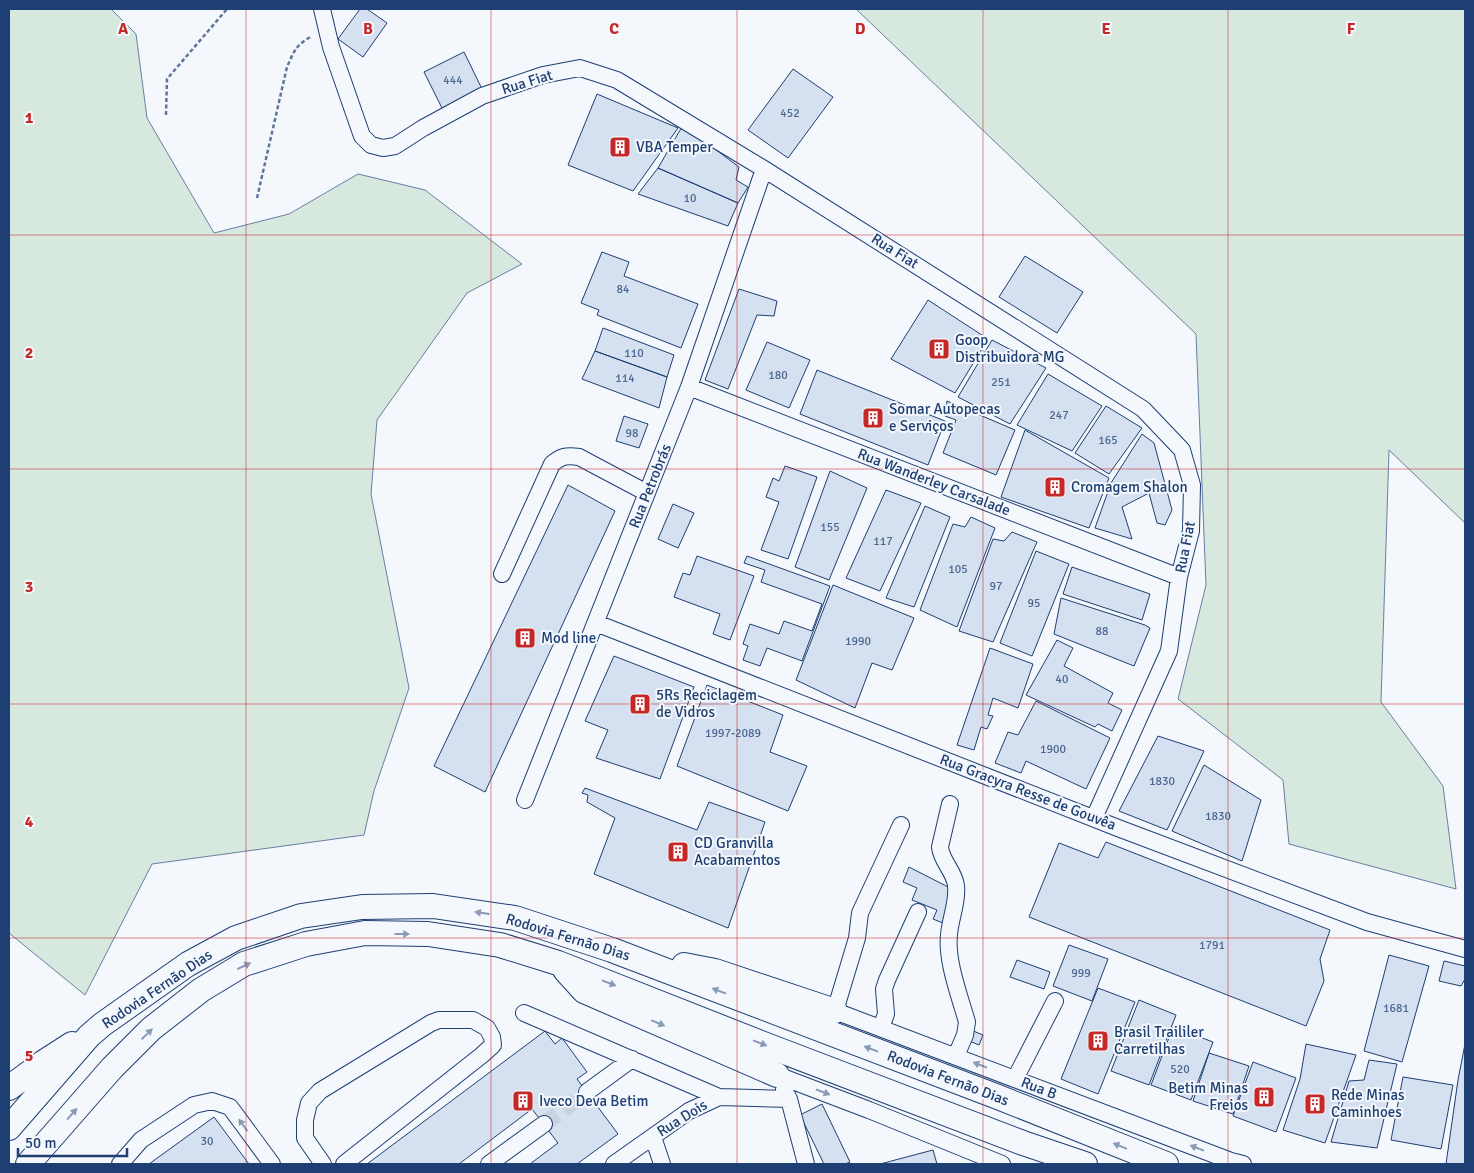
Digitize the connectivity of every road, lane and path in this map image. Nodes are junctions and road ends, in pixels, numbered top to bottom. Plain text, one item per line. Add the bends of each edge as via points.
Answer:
1 (227, 9) edge
2 (322, 9) edge
3 (326, 28) junction
4 (166, 115) dead end
5 (764, 169) junction
6 (257, 198) dead end
7 (689, 386) junction
8 (647, 493) junction
9 (502, 574) dead end
10 (1179, 577) junction
11 (596, 623) junction
12 (525, 800) dead end
13 (950, 804) dead end
14 (1094, 818) junction
15 (901, 825) dead end
16 (918, 912) dead end
17 (1465, 949) edge
18 (612, 950) junction
19 (558, 963) junction
20 (1055, 1001) dead end
21 (835, 1010) junction
22 (524, 1013) dead end
23 (881, 1028) junction
24 (89, 1036) junction
25 (956, 1056) junction
26 (632, 1059) junction
27 (777, 1075) junction
28 (1015, 1079) junction
29 (9, 1088) edge
30 (587, 1092) tunnel mouth
31 (719, 1097) junction
32 (788, 1099) junction
33 (544, 1124) tunnel mouth
34 (9, 1128) edge
35 (653, 1137) junction
36 (28, 1164) edge
37 (120, 1164) edge
38 (272, 1164) edge
39 (323, 1164) edge
40 (344, 1164) edge
41 (489, 1164) edge
42 (614, 1164) edge
43 (662, 1164) edge
44 (806, 1164) edge
45 (1002, 1164) edge
46 (1085, 1164) edge
47 (1166, 1164) edge
48 (1243, 1164) edge

1 - 4 path via 167,79
2 - 3 street, Rua Fiat
3 - 5 street, Rua Fiat via 362,136 371,145 396,146 482,96 542,75 580,68 617,80
3 - 6 path via 304,40 295,49 287,67
5 - 7 street, Rua Petrobrás
5 - 10 street, Rua Fiat via 1143,409 1182,450 1192,485 1191,530
7 - 8 street, Rua Petrobrás
7 - 10 street, Rua Wanderley Carsalade
8 - 9 street via 579,457 560,457 552,464
8 - 11 street, Rua Petrobrás
10 - 14 street, Rua Fiat via 1169,650
11 - 12 street, Rua Petrobrás
11 - 14 street, Rua Gracyra Resse de Gouvêa
13 - 25 street via 940,847 956,881 948,949 967,1022
14 - 17 street, Rua Gracyra Resse de Gouvêa via 1367,922
15 - 21 street via 860,913 857,938
16 - 23 street via 884,989 886,1014
18 - 21 highway via 714,971
18 -> 24 highway, Rodovia Fernão Dias via 515,918 433,906 362,907 301,916 236,938 188,964
47 -> 18 highway, Rodovia Fernão Dias
19 -> 27 highway via 584,991
36 -> 19 highway, Rodovia Fernão Dias via 112,1068 151,1029 202,990 244,964 306,944 365,933 437,935 500,945
19 -> 46 highway, Rodovia Fernão Dias
20 - 28 street
21 - 23 street, Rua B
22 - 26 street
23 - 25 street, Rua B
24 - 29 highway via 64,1048
24 - 34 highway, Rodovia Fernão Dias
28 -> 25 street, Rua B
26 - 30 street
26 - 31 street
27 - 32 street
27 -> 45 street
48 -> 28 street, Rua B
31 - 32 street, Rua Dois
31 - 35 street, Rua Dois via 689,1111
32 - 44 street
33 - 41 street
35 - 42 street, Rua Dois
35 - 43 street
38 -> 37 street via 230,1106 212,1101 194,1105 141,1140
39 - 40 street via 305,1138 309,1103 320,1091 431,1023 473,1020 487,1028 493,1045

